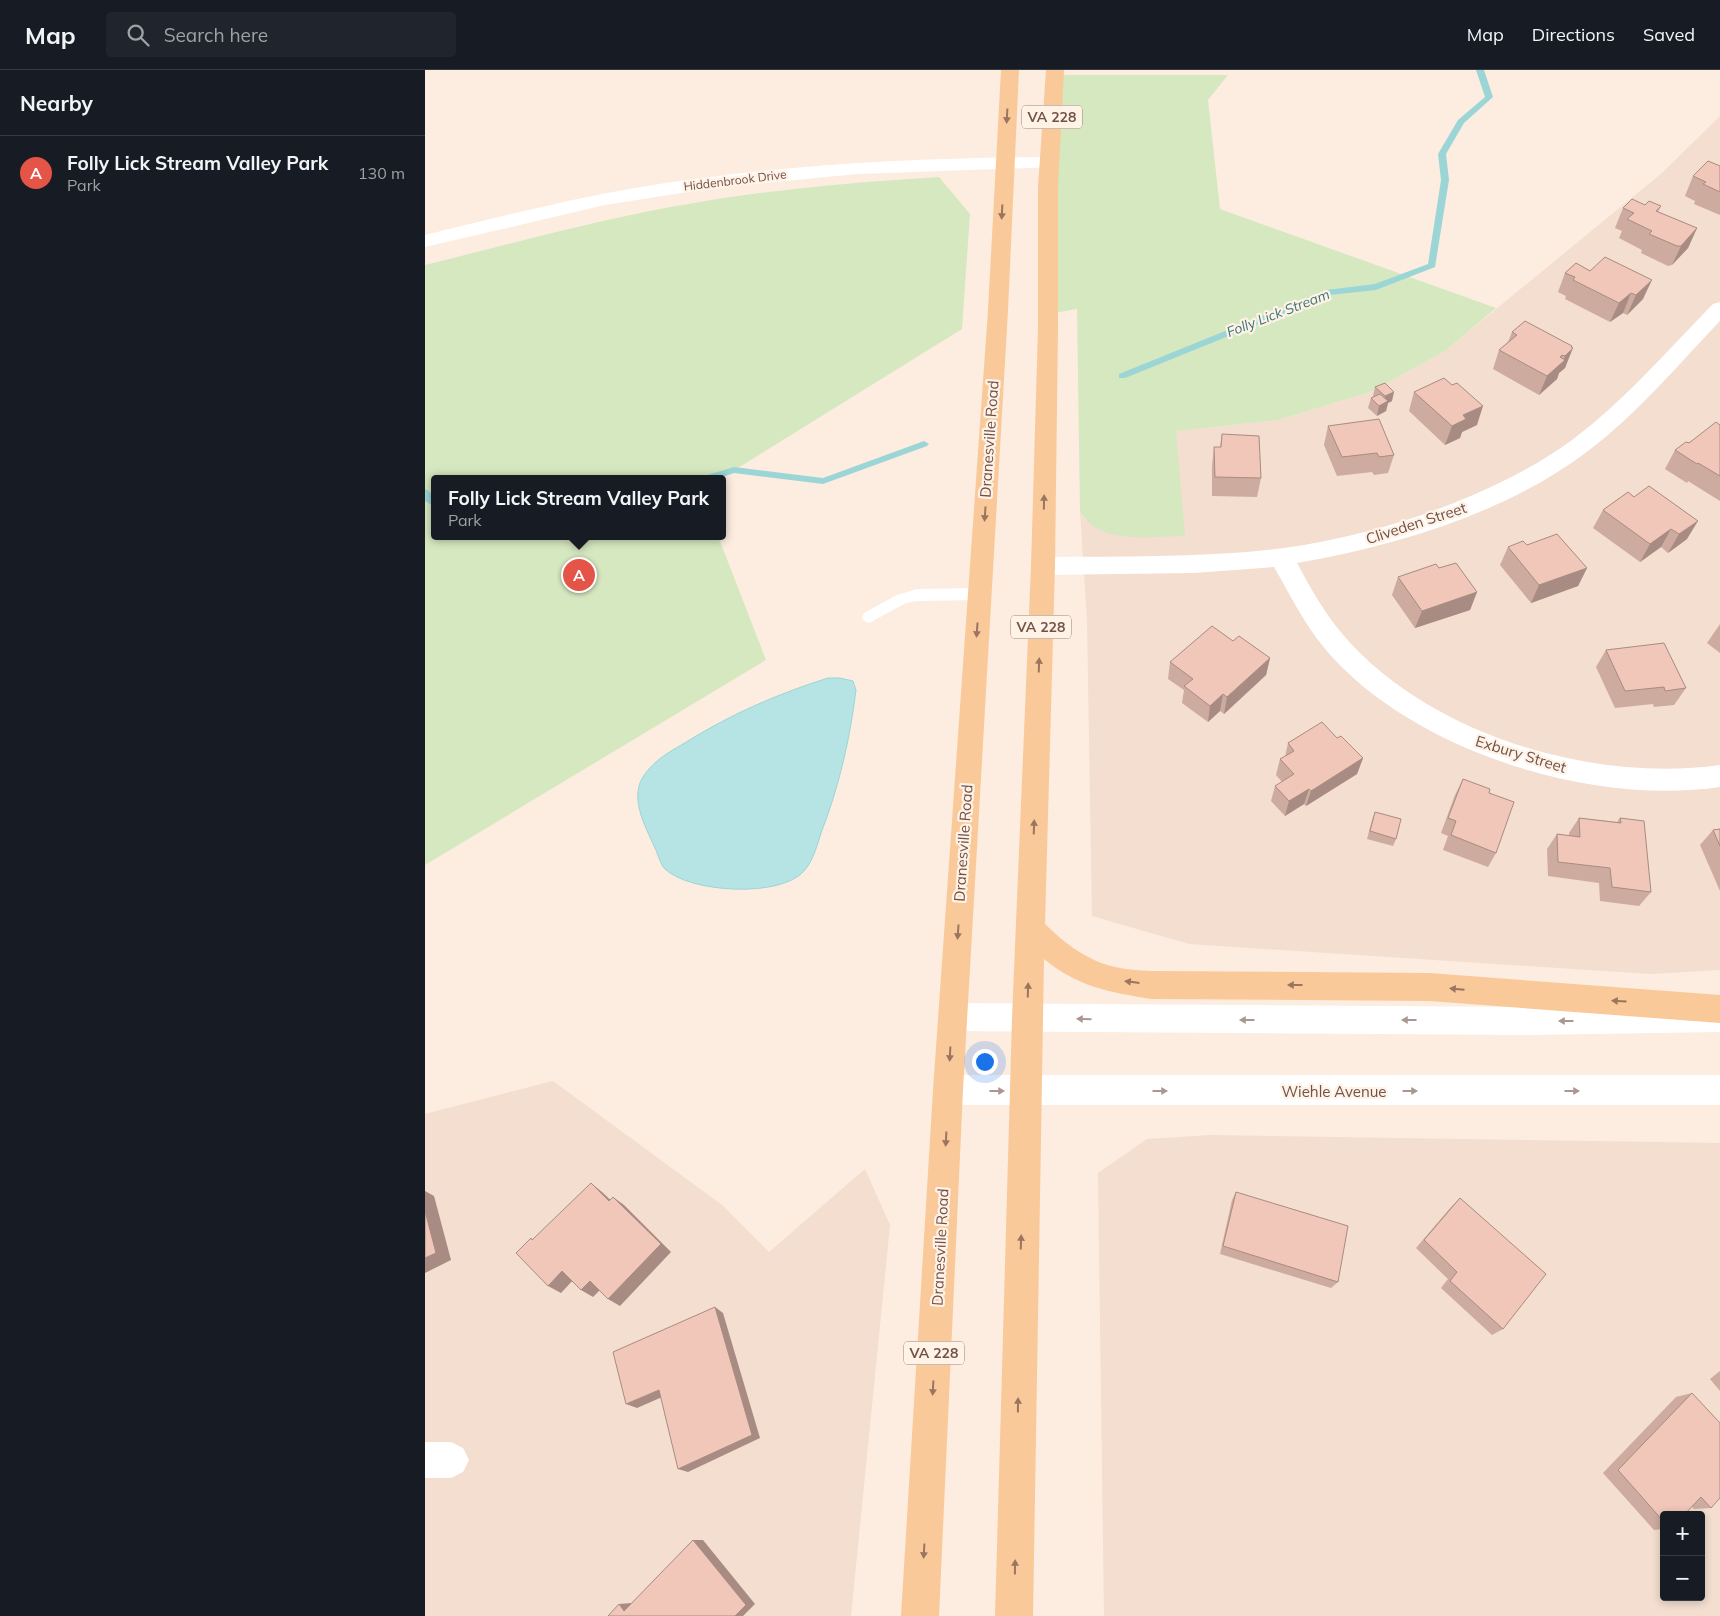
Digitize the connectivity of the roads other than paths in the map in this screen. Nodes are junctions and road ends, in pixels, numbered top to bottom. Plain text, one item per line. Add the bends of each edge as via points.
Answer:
1 (1010, 70) edge
2 (1055, 70) edge
3 (1005, 163) junction
4 (1050, 163) junction
5 (425, 241) edge
6 (1720, 310) edge
7 (1281, 557) junction
8 (1043, 566) junction
9 (979, 594) junction
10 (869, 617) dead end
11 (1720, 776) edge
12 (1030, 929) junction
13 (1720, 1009) edge
14 (953, 1017) junction
15 (1027, 1018) junction
16 (1720, 1018) edge
17 (948, 1090) junction
18 (1720, 1090) edge
19 (1026, 1091) junction
20 (921, 1616) edge
21 (1014, 1616) edge

1 -> 3 main road, Dranesville Road / VA 228
2 - 4 main road, VA 228
3 - 4 street, Hiddenbrook Drive
3 - 5 street, Hiddenbrook Drive via 828,170 751,177 568,207
3 -> 9 main road, Dranesville Road / VA 228
8 -> 4 main road, VA 228
6 - 7 street, Cliveden Street via 1619,412 1579,446 1545,468 1483,500 1423,524 1340,546
7 - 8 street, Cliveden Street via 1245,561
7 - 11 street, Exbury Street via 1315,617 1345,654 1418,712 1467,738 1521,758 1584,772 1651,780
12 -> 8 main road, VA 228
9 - 10 lane via 917,595 902,599
9 -> 14 main road, Dranesville Road / VA 228
13 -> 12 main road via 1429,987 1151,985 1113,980 1085,968 1057,954
15 -> 12 main road, VA 228
14 - 15 street
14 -> 17 main road, Dranesville Road / VA 228
16 -> 15 street via 1518,1021
15 - 19 main road, VA 228
17 -> 19 street, Wiehle Avenue
17 -> 20 main road, Dranesville Road / VA 228
19 -> 18 street, Wiehle Avenue
21 -> 19 main road, VA 228

